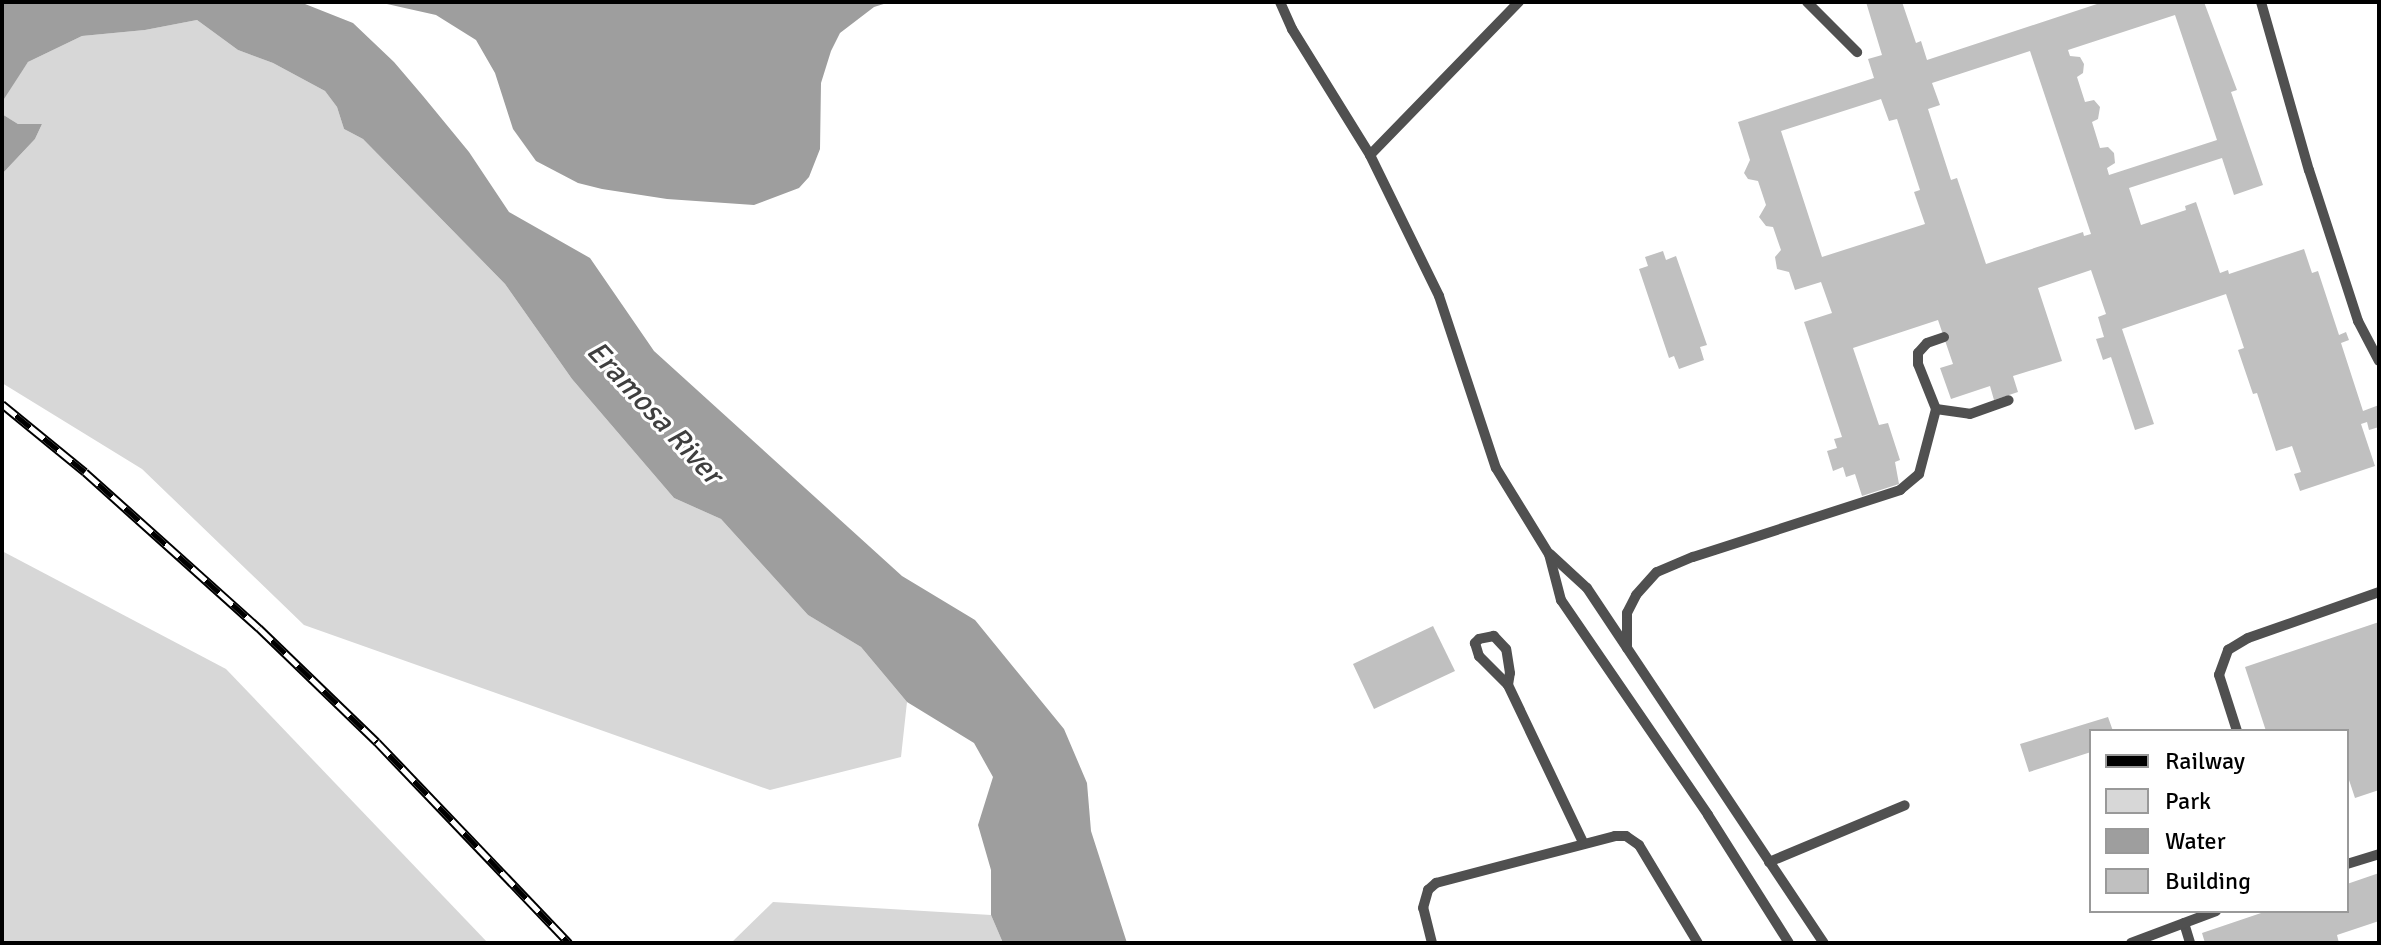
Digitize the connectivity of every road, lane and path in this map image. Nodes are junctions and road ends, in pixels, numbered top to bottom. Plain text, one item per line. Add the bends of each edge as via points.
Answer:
1 (1280, 2) edge
2 (1519, 2) edge
3 (1807, 2) edge
4 (2261, 2) edge
5 (1857, 52) dead end
6 (1370, 155) junction
7 (1944, 337) dead end
8 (2379, 361) edge
9 (2009, 400) dead end
10 (1936, 409) junction
11 (1549, 554) junction
12 (2379, 592) edge
13 (1627, 648) junction
14 (1508, 685) junction
15 (2236, 729) edge
16 (1905, 805) dead end
17 (1584, 844) junction
18 (2379, 854) edge
19 (1769, 862) junction
20 (2349, 863) edge
21 (2211, 913) edge
22 (2184, 923) junction
23 (1432, 943) edge
24 (1698, 943) edge
25 (1789, 943) edge
26 (1824, 943) edge
27 (2131, 943) edge
28 (2190, 943) edge

1 - 6 lane
2 - 6 lane
3 - 5 lane
4 - 8 lane via 2353,306
6 - 11 lane via 1439,296 1496,468
7 - 10 lane via 1918,353
9 - 10 lane via 1970,414
10 - 13 lane via 1919,474 1900,490 1657,572 1627,613
11 - 13 lane via 1580,579
11 - 25 lane via 1561,600
12 - 15 lane via 2248,638 2228,650 2219,675
13 - 19 lane
14 - 14 lane via 1479,656 1479,639 1494,636 1506,649
14 - 17 lane
16 - 19 lane
17 - 23 lane via 1436,883 1423,908
17 - 24 lane via 1615,836 1634,841
18 - 20 lane
19 - 26 lane
21 - 22 lane
22 - 27 lane
22 - 28 lane

